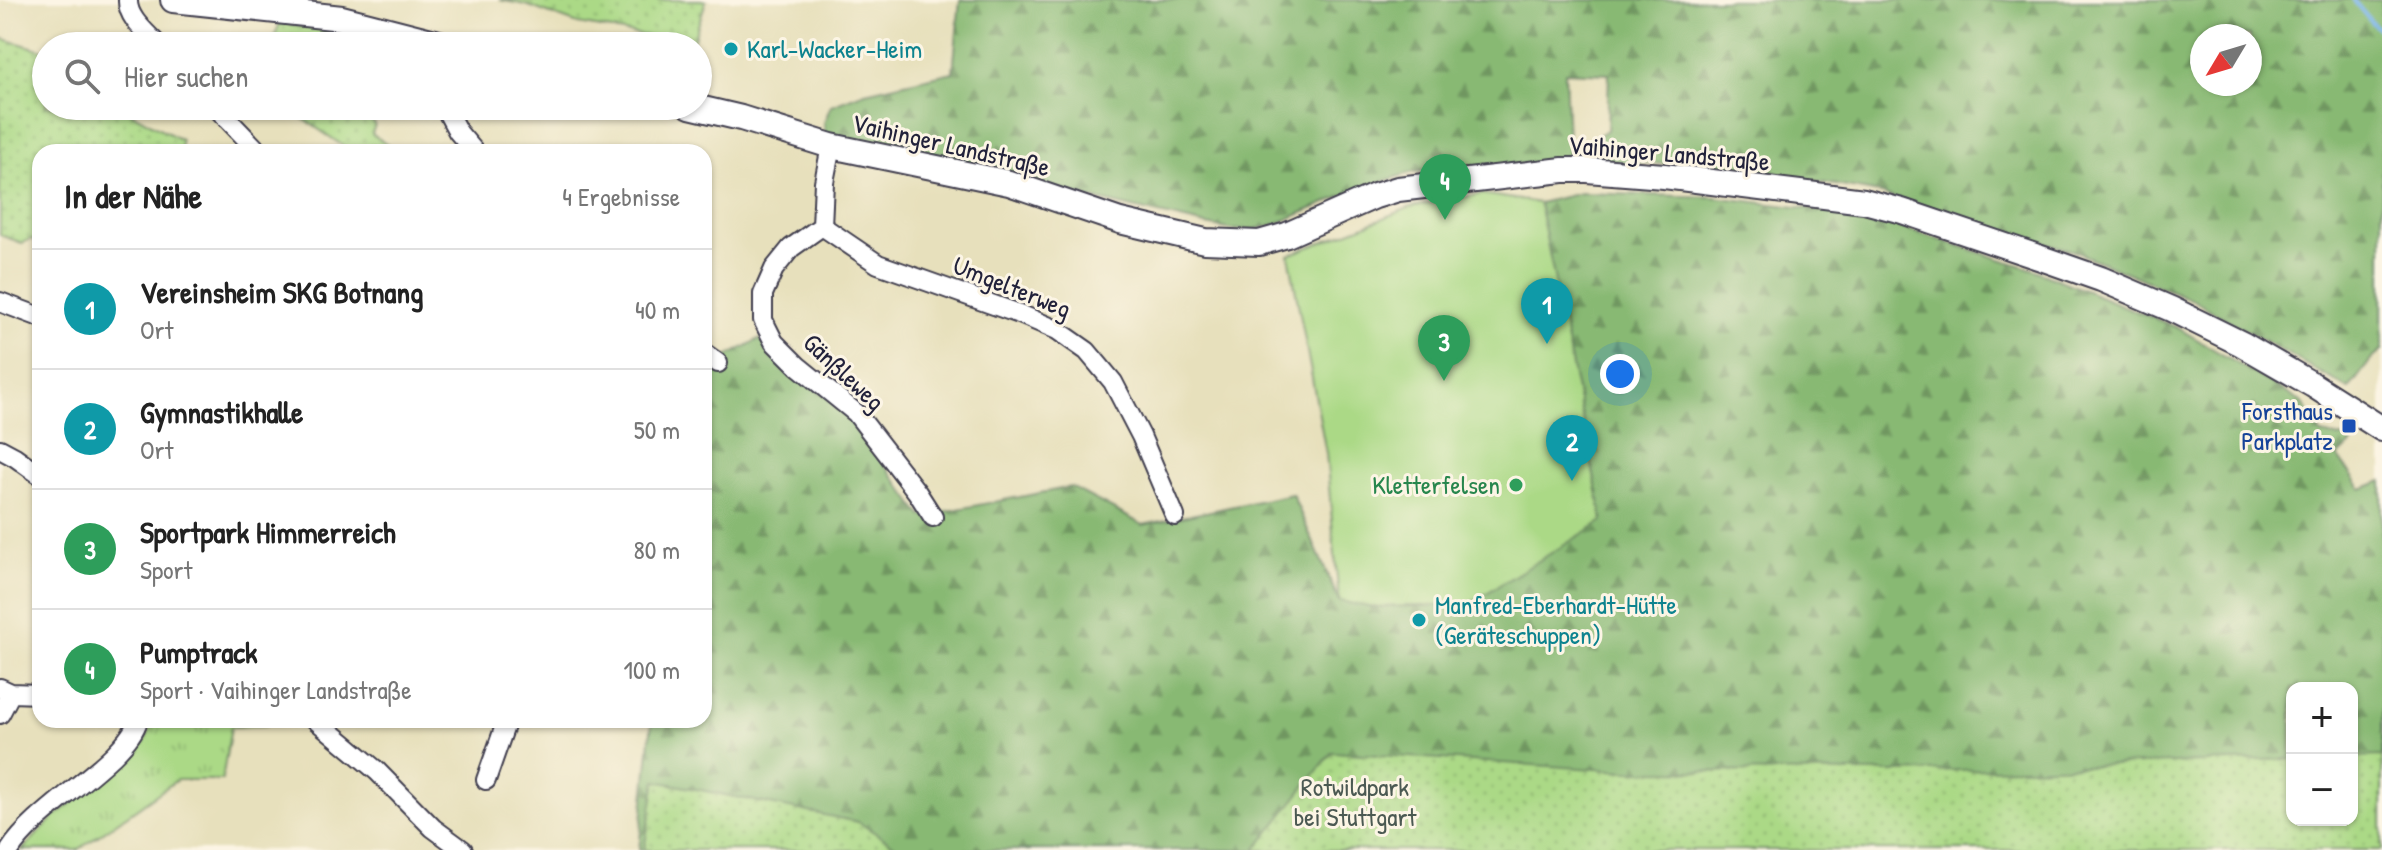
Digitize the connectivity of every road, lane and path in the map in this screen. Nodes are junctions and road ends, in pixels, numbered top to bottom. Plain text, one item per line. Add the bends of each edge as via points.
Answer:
1 (128, 0) edge
2 (173, 0) edge
3 (146, 32) edge
4 (390, 32) edge
5 (712, 111) edge
6 (228, 120) edge
7 (452, 120) edge
8 (251, 144) edge
9 (468, 144) edge
10 (831, 146) junction
11 (822, 226) junction
12 (0, 302) edge
13 (32, 314) edge
14 (2382, 429) edge
15 (0, 449) edge
16 (32, 469) edge
17 (1175, 516) dead end
18 (933, 517) dead end
19 (6, 690) edge
20 (32, 693) edge
21 (0, 714) edge
22 (135, 728) edge
23 (326, 728) edge
24 (504, 728) edge
25 (486, 780) dead end
26 (10, 850) edge
27 (463, 850) edge

1 - 3 street
2 - 4 street via 342,18
5 - 10 street, Vaihinger Landstraße
6 - 8 street
7 - 9 street
10 - 11 street
10 - 14 street, Vaihinger Landstraße via 1009,183 1120,221 1232,244 1287,235 1398,189 1563,170 1664,176 1864,201 2071,268 2171,309 2242,344
11 - 17 street, Umgelterweg via 878,264 1022,315 1087,351 1113,382
11 - 18 street, Gänßleweg via 791,248 774,269 763,294 763,320 774,342 856,413
12 - 13 street
15 - 16 street
19 - 20 street
19 - 21 street
22 - 26 street via 121,747 37,817
23 - 27 street
24 - 25 street

